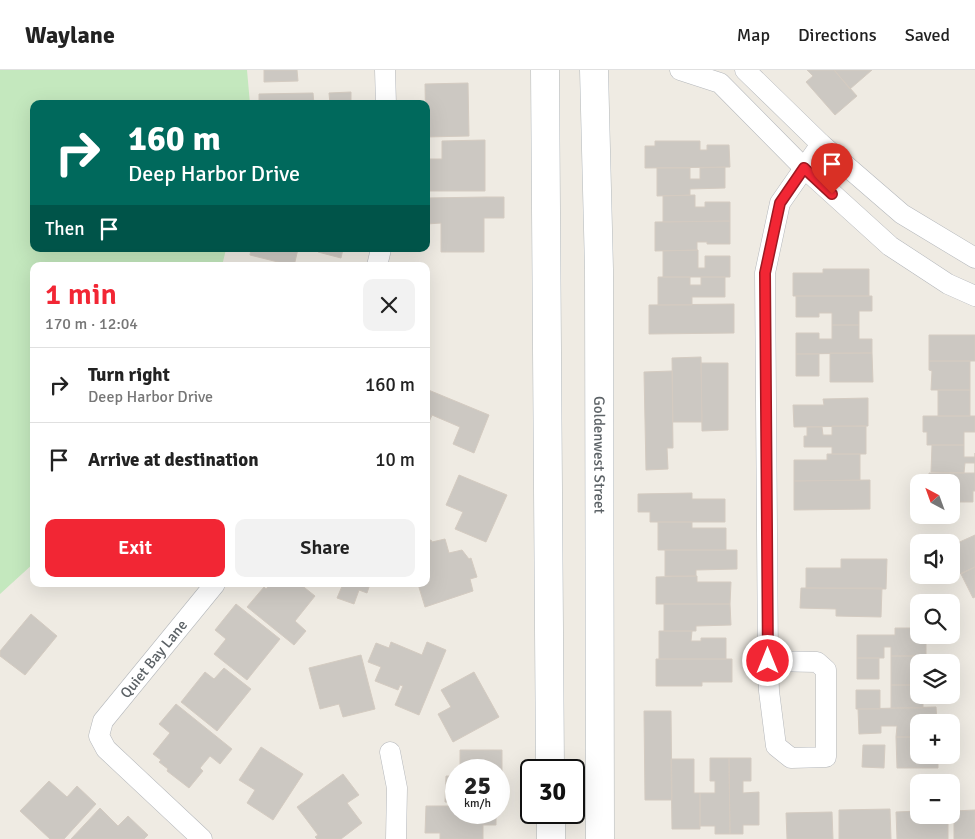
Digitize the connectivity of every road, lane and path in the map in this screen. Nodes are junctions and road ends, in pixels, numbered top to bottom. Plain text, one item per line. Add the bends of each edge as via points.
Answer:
1 (385, 70) edge
2 (545, 70) edge
3 (594, 70) edge
4 (680, 70) edge
5 (745, 70) edge
6 (726, 77) edge
7 (386, 100) edge
8 (820, 144) junction
9 (804, 168) junction
10 (975, 258) edge
11 (975, 296) edge
12 (214, 587) edge
13 (768, 661) junction
14 (390, 752) dead end
15 (550, 759) edge
16 (551, 824) edge
17 (202, 839) edge
18 (396, 839) edge
19 (551, 839) edge
20 (600, 839) edge

1 - 7 street
2 - 15 main road
3 - 20 main road, Goldenwest Street via 599,270
4 - 6 street
5 - 8 street
6 - 9 street
8 - 9 street
8 - 10 street via 902,214
9 - 11 street via 890,246 948,284
9 - 13 street via 780,203 765,273
12 - 17 street, Quiet Bay Lane via 103,722 99,736 106,749
13 - 13 street via 776,746 792,758 826,757 826,670 817,662
14 - 18 street via 397,788
16 - 19 main road

